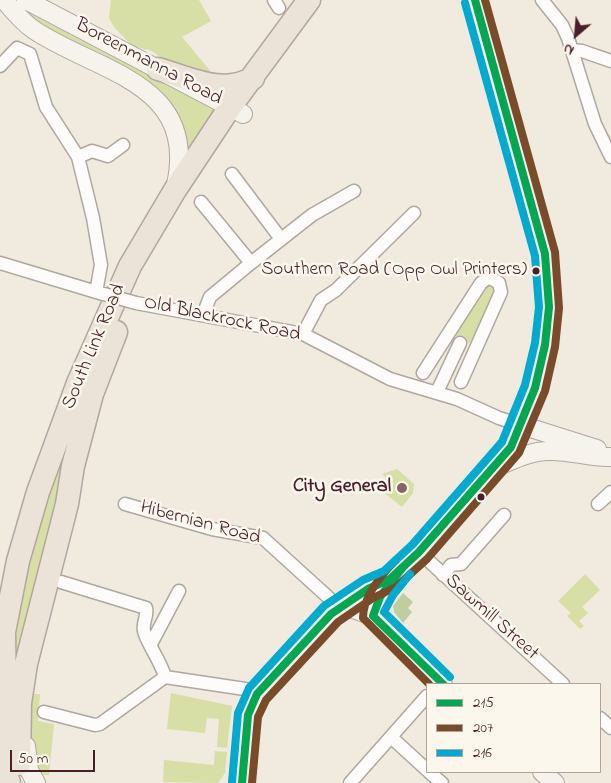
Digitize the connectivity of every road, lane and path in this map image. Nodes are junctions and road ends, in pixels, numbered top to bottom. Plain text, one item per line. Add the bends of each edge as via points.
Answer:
1 (4, 0) edge
2 (26, 0) edge
3 (309, 0) edge
4 (325, 0) edge
5 (475, 0) edge
6 (542, 0) edge
7 (572, 50) junction
8 (611, 61) edge
9 (0, 66) edge
10 (158, 69) junction
11 (253, 78) junction
12 (237, 111) junction
13 (123, 145) dead end
14 (78, 157) junction
15 (611, 157) edge
16 (232, 174) dead end
17 (174, 190) junction
18 (354, 191) dead end
19 (200, 202) dead end
20 (414, 212) dead end
21 (281, 239) junction
22 (251, 263) junction
23 (0, 265) edge
24 (100, 293) junction
25 (203, 315) junction
26 (302, 334) junction
27 (447, 335) junction
28 (460, 343) junction
29 (475, 351) junction
30 (423, 373) dead end
31 (461, 382) dead end
32 (436, 392) junction
33 (521, 425) junction
34 (611, 455) edge
35 (493, 468) junction
36 (611, 492) edge
37 (125, 504) dead end
38 (598, 504) dead end
39 (504, 515) dead end
40 (419, 552) junction
41 (447, 570) junction
42 (390, 579) junction
43 (61, 582) dead end
44 (179, 591) dead end
45 (341, 608) junction
46 (373, 616) junction
47 (151, 644) junction
48 (165, 677) junction
49 (440, 683) edge
50 (562, 683) edge
51 (257, 694) junction
52 (426, 697) edge
53 (44, 712) dead end
54 (601, 719) edge
55 (21, 726) junction
56 (611, 728) edge
57 (391, 737) junction
58 (2, 748) edge
59 (426, 769) edge
60 (430, 773) edge
61 (543, 773) edge
62 (9, 783) edge
63 (15, 783) edge
64 (36, 783) edge
65 (242, 783) edge
66 (350, 783) edge
67 (442, 783) edge
68 (555, 783) edge

1 - 17 main road, Boreenmanna Road via 34,30 96,62 159,101 177,134 180,165
2 - 10 main road, Boreenmanna Road
3 - 11 highway, South Link Road
4 - 12 highway
5 - 33 main road via 545,254 549,307 545,345 535,388
6 - 7 street via 562,25
7 - 8 street
7 - 15 street via 595,124
9 - 14 street via 11,52 19,48 32,58 46,107
10 - 11 highway via 223,87 236,86
10 - 12 main road, Boreenmanna Road
11 - 12 highway, South Link Road
12 - 17 highway, South Link Road
12 - 55 highway via 131,288 92,394 26,664 20,703
13 - 14 street via 108,156 92,151
14 - 24 street via 101,266
16 - 21 street
17 - 58 highway, South Link Road via 118,291 78,383 38,492 18,561 4,632
18 - 21 street via 323,215
19 - 22 street
20 - 26 street via 336,290 321,300
21 - 22 street
22 - 25 street via 210,297
23 - 24 street, Old Blackrock Road
24 - 25 street, Old Blackrock Road, bridge
25 - 26 street, Old Blackrock Road
26 - 32 street, Old Blackrock Road via 390,379
27 - 28 street
27 - 29 street via 481,283 489,278 499,283 501,292
27 - 30 street
28 - 29 street
28 - 32 street
29 - 31 street
32 - 33 street, Old Blackrock Road
33 - 34 main road
33 - 35 main road via 511,447
34 - 35 main road via 598,458 541,451
35 - 40 main road
36 - 38 street
37 - 45 street, Hibernian Road via 212,529 263,538
39 - 41 street via 460,564
40 - 41 street, Sawmill Street
40 - 42 main road
41 - 50 street, Sawmill Street
42 - 45 main road via 368,589
42 - 46 main road via 374,607
43 - 47 street via 142,605 147,611 144,633
44 - 47 street
45 - 46 main road
45 - 51 main road
46 - 49 main road
47 - 48 street via 162,663
48 - 51 street via 245,689
48 - 53 street via 100,724
51 - 65 main road via 248,715
52 - 57 street
54 - 56 street
55 - 63 highway
55 - 64 main road via 28,770
57 - 59 street
57 - 66 street
58 - 62 highway, South Link Road
60 - 67 street
61 - 68 main road

